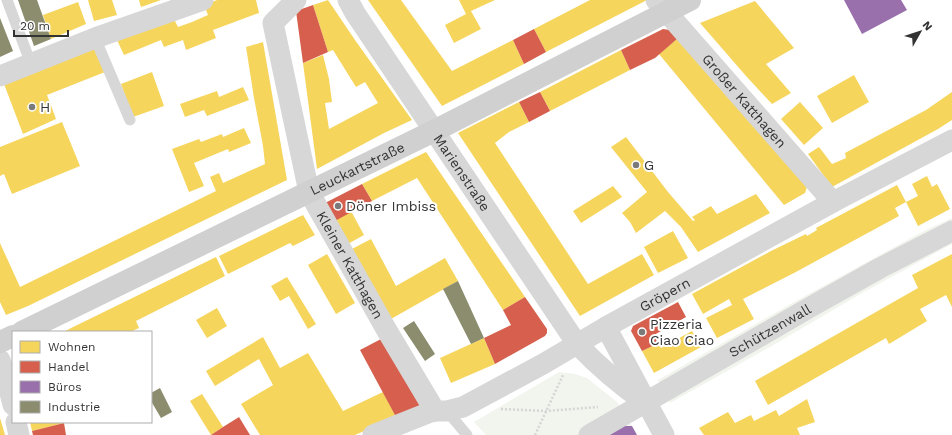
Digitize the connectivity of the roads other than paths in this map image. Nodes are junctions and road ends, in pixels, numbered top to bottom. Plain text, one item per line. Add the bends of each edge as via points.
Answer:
1 (7, 0) edge
2 (203, 0) edge
3 (296, 0) edge
4 (348, 0) edge
5 (690, 0) edge
6 (661, 6) edge
7 (95, 38) junction
8 (31, 64) junction
9 (0, 76) edge
10 (130, 120) dead end
11 (434, 130) junction
12 (952, 140) edge
13 (309, 192) junction
14 (832, 202) junction
15 (952, 231) edge
16 (606, 327) junction
17 (24, 331) edge
18 (12, 336) edge
19 (0, 342) edge
20 (577, 344) junction
21 (0, 360) edge
22 (627, 368) junction
23 (12, 401) edge
24 (646, 403) junction
25 (441, 411) junction
26 (16, 423) edge
27 (19, 435) edge
28 (373, 435) edge
29 (467, 435) edge
30 (590, 435) edge
31 (664, 435) edge

1 - 8 lane
2 - 7 street
3 - 13 street, Kleiner Katthagen via 273,23
4 - 11 street, Marienstraße
5 - 6 main road, Leuckartstraße
6 - 11 main road, Leuckartstraße
6 - 14 street, Großer Katthagen
7 - 8 street
7 - 10 lane
8 - 9 street
11 - 13 main road, Leuckartstraße
11 - 20 street, Marienstraße
12 - 14 street, Gröpern
13 - 17 main road, Leuckartstraße
13 - 25 street, Kleiner Katthagen via 386,329
14 - 16 street, Gröpern
15 - 24 street, Schützenwall via 814,305
16 - 20 street, Gröpern
16 - 22 street
18 - 19 main road
20 - 22 street via 603,352
20 - 24 street, Marienstraße via 622,386
20 - 25 street, Gröpern via 464,407
21 - 23 street
22 - 24 street
24 - 30 street, Schützenwall
24 - 31 street
25 - 28 street, Gröpern via 428,413
25 - 29 lane
26 - 27 street

